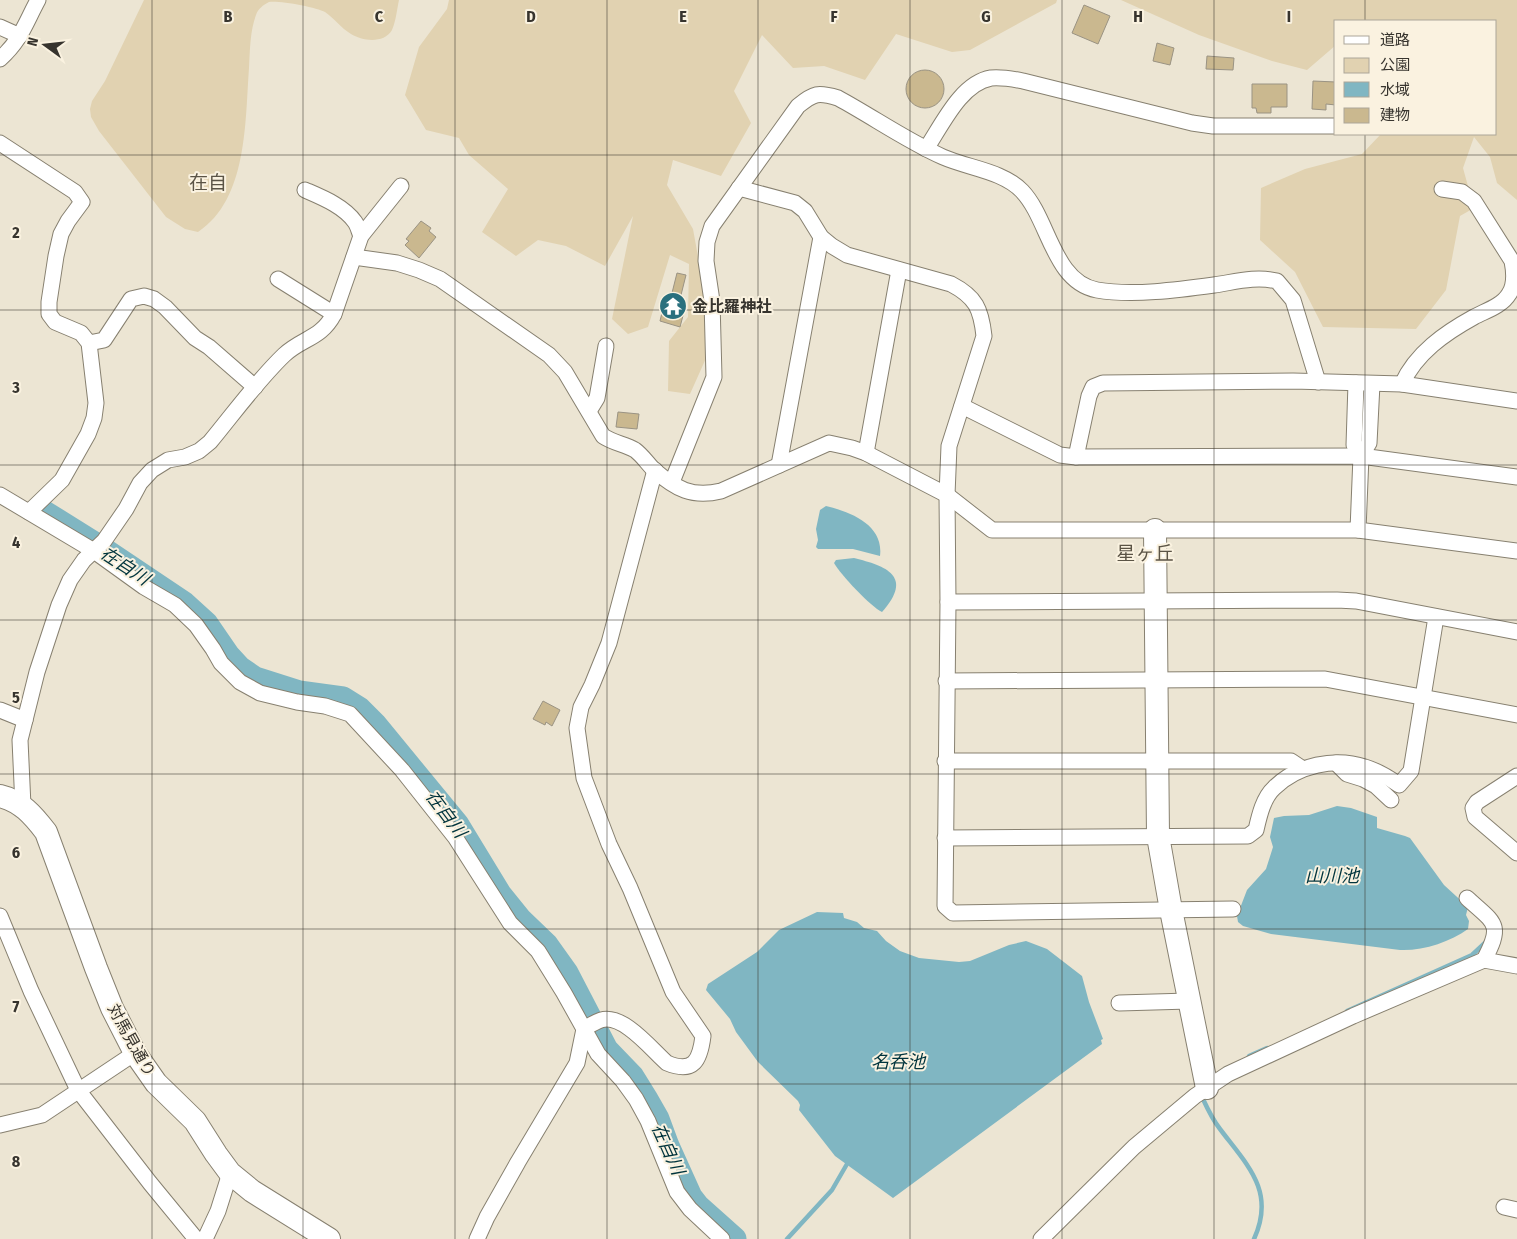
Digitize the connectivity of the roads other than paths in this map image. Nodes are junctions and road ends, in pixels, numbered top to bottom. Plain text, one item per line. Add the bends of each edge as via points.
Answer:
1 (38, 0) edge
2 (0, 27) edge
3 (20, 36) junction
4 (0, 59) edge
5 (1334, 126) edge
6 (0, 143) edge
7 (926, 149) junction
8 (401, 186) dead end
9 (739, 188) junction
10 (1442, 189) dead end
11 (305, 190) dead end
12 (361, 236) junction
13 (821, 237) junction
14 (354, 257) junction
15 (899, 270) junction
16 (278, 279) dead end
17 (334, 314) junction
18 (89, 343) junction
19 (606, 346) dead end
20 (1318, 382) junction
21 (1364, 384) junction
22 (1402, 384) junction
23 (255, 388) junction
24 (1517, 401) edge
25 (962, 406) junction
26 (589, 411) junction
27 (866, 453) junction
28 (1361, 456) junction
29 (1076, 457) junction
30 (779, 465) junction
31 (655, 470) junction
32 (1517, 477) edge
33 (672, 482) junction
34 (0, 495) edge
35 (947, 495) junction
36 (29, 512) junction
37 (1155, 530) junction
38 (1358, 530) junction
39 (94, 551) junction
40 (1517, 551) edge
41 (1156, 600) junction
42 (948, 602) junction
43 (1436, 617) junction
44 (1517, 632) edge
45 (946, 681) junction
46 (1156, 681) junction
47 (1423, 698) junction
48 (0, 710) edge
49 (1517, 715) edge
50 (25, 720) junction
51 (1157, 761) junction
52 (945, 762) junction
53 (1336, 763) junction
54 (1303, 769) junction
55 (1517, 776) edge
56 (0, 796) edge
57 (1391, 800) dead end
58 (23, 806) junction
59 (1158, 836) junction
60 (945, 838) junction
61 (1517, 853) edge
62 (1467, 898) dead end
63 (1233, 909) dead end
64 (1171, 910) junction
65 (0, 916) edge
66 (1484, 960) junction
67 (1517, 966) edge
68 (1189, 1001) junction
69 (1119, 1002) dead end
70 (584, 1029) junction
71 (135, 1053) junction
72 (1207, 1088) junction
73 (78, 1090) junction
74 (0, 1125) edge
75 (230, 1173) junction
76 (196, 1239) edge
77 (205, 1239) edge
78 (329, 1239) edge
79 (477, 1239) edge
80 (722, 1239) edge
81 (1041, 1239) edge

1 - 3 street
2 - 3 street
3 - 4 street
5 - 7 street via 1213,126 1023,81 991,78 969,88
6 - 18 street via 75,192 82,202 61,234 49,302 55,322 81,333
7 - 9 street via 838,98 814,94 798,106
7 - 20 street via 1014,184 1030,202 1066,270 1081,285 1097,290 1144,292 1250,279 1277,281 1292,300
8 - 12 street
9 - 13 street via 795,203
9 - 33 street via 712,226 707,242 714,377
10 - 22 street via 1462,192 1474,201 1512,261 1512,284 1509,294 1497,305 1435,342 1420,356
11 - 12 street via 343,210 355,221
12 - 14 street
13 - 15 street via 847,255
13 - 30 street
14 - 17 street
14 - 26 street via 397,263 440,279 549,355 565,372
15 - 25 street via 951,284 966,291 976,304 984,336
15 - 27 street
16 - 17 street
17 - 23 street via 322,331 285,354
18 - 23 street via 104,340 131,299 144,296 165,308
18 - 36 street via 96,403 94,418 62,480
19 - 26 street via 597,398
20 - 21 street
20 - 29 street via 1103,383 1093,387 1089,396
21 - 22 street
21 - 28 street via 1369,443
22 - 24 street
23 - 39 street via 199,451 168,460 152,470
25 - 29 street via 1060,455
25 - 35 street via 949,446
26 - 31 street via 604,436 635,450
27 - 30 street via 829,443
27 - 35 street
28 - 29 street
28 - 32 street
28 - 38 street
30 - 33 street via 721,491 706,494 688,493
31 - 33 street
31 - 70 street via 609,643 581,707 577,728 584,778 606,836 673,992 704,1036 698,1060 684,1068 667,1063 623,1024 613,1020 602,1020
34 - 36 street
35 - 37 street via 992,530
35 - 42 street
36 - 39 street
37 - 38 street
37 - 41 street
38 - 40 street
39 - 50 street via 70,580 59,604
39 - 70 street via 175,605 196,625 221,663 240,682 260,693 350,714 402,770 455,837 510,923 538,951
41 - 42 street
41 - 43 street via 1337,600
41 - 46 street
42 - 45 street
43 - 44 street
43 - 47 street
45 - 46 street
45 - 52 street
46 - 47 street via 1325,679
46 - 51 street
47 - 49 street
47 - 53 street via 1411,771 1399,785 1364,766
48 - 50 street
50 - 58 street via 20,740
51 - 52 street
51 - 54 street via 1291,761
51 - 59 street
52 - 60 street
53 - 54 street
53 - 57 street via 1347,774 1376,786
54 - 59 street via 1273,788 1256,830 1248,836
55 - 61 street via 1473,808 1475,817
56 - 58 street, 対馬見通り
58 - 71 street, 対馬見通り via 46,832 112,1008
59 - 60 street
59 - 64 street
60 - 64 street via 945,906 953,913
62 - 66 street via 1494,924 1496,933
63 - 64 street
64 - 68 street
65 - 73 street via 34,999
66 - 67 street
66 - 72 street via 1228,1074
68 - 69 street
68 - 72 street
70 - 79 street via 577,1063
70 - 80 street via 598,1054 623,1081 648,1120 677,1192 690,1210
71 - 73 street
71 - 75 street, 対馬見通り via 156,1083 195,1121
72 - 81 street via 1134,1147
73 - 74 street via 42,1115
73 - 76 street
75 - 77 street
75 - 78 street, 対馬見通り via 252,1191

